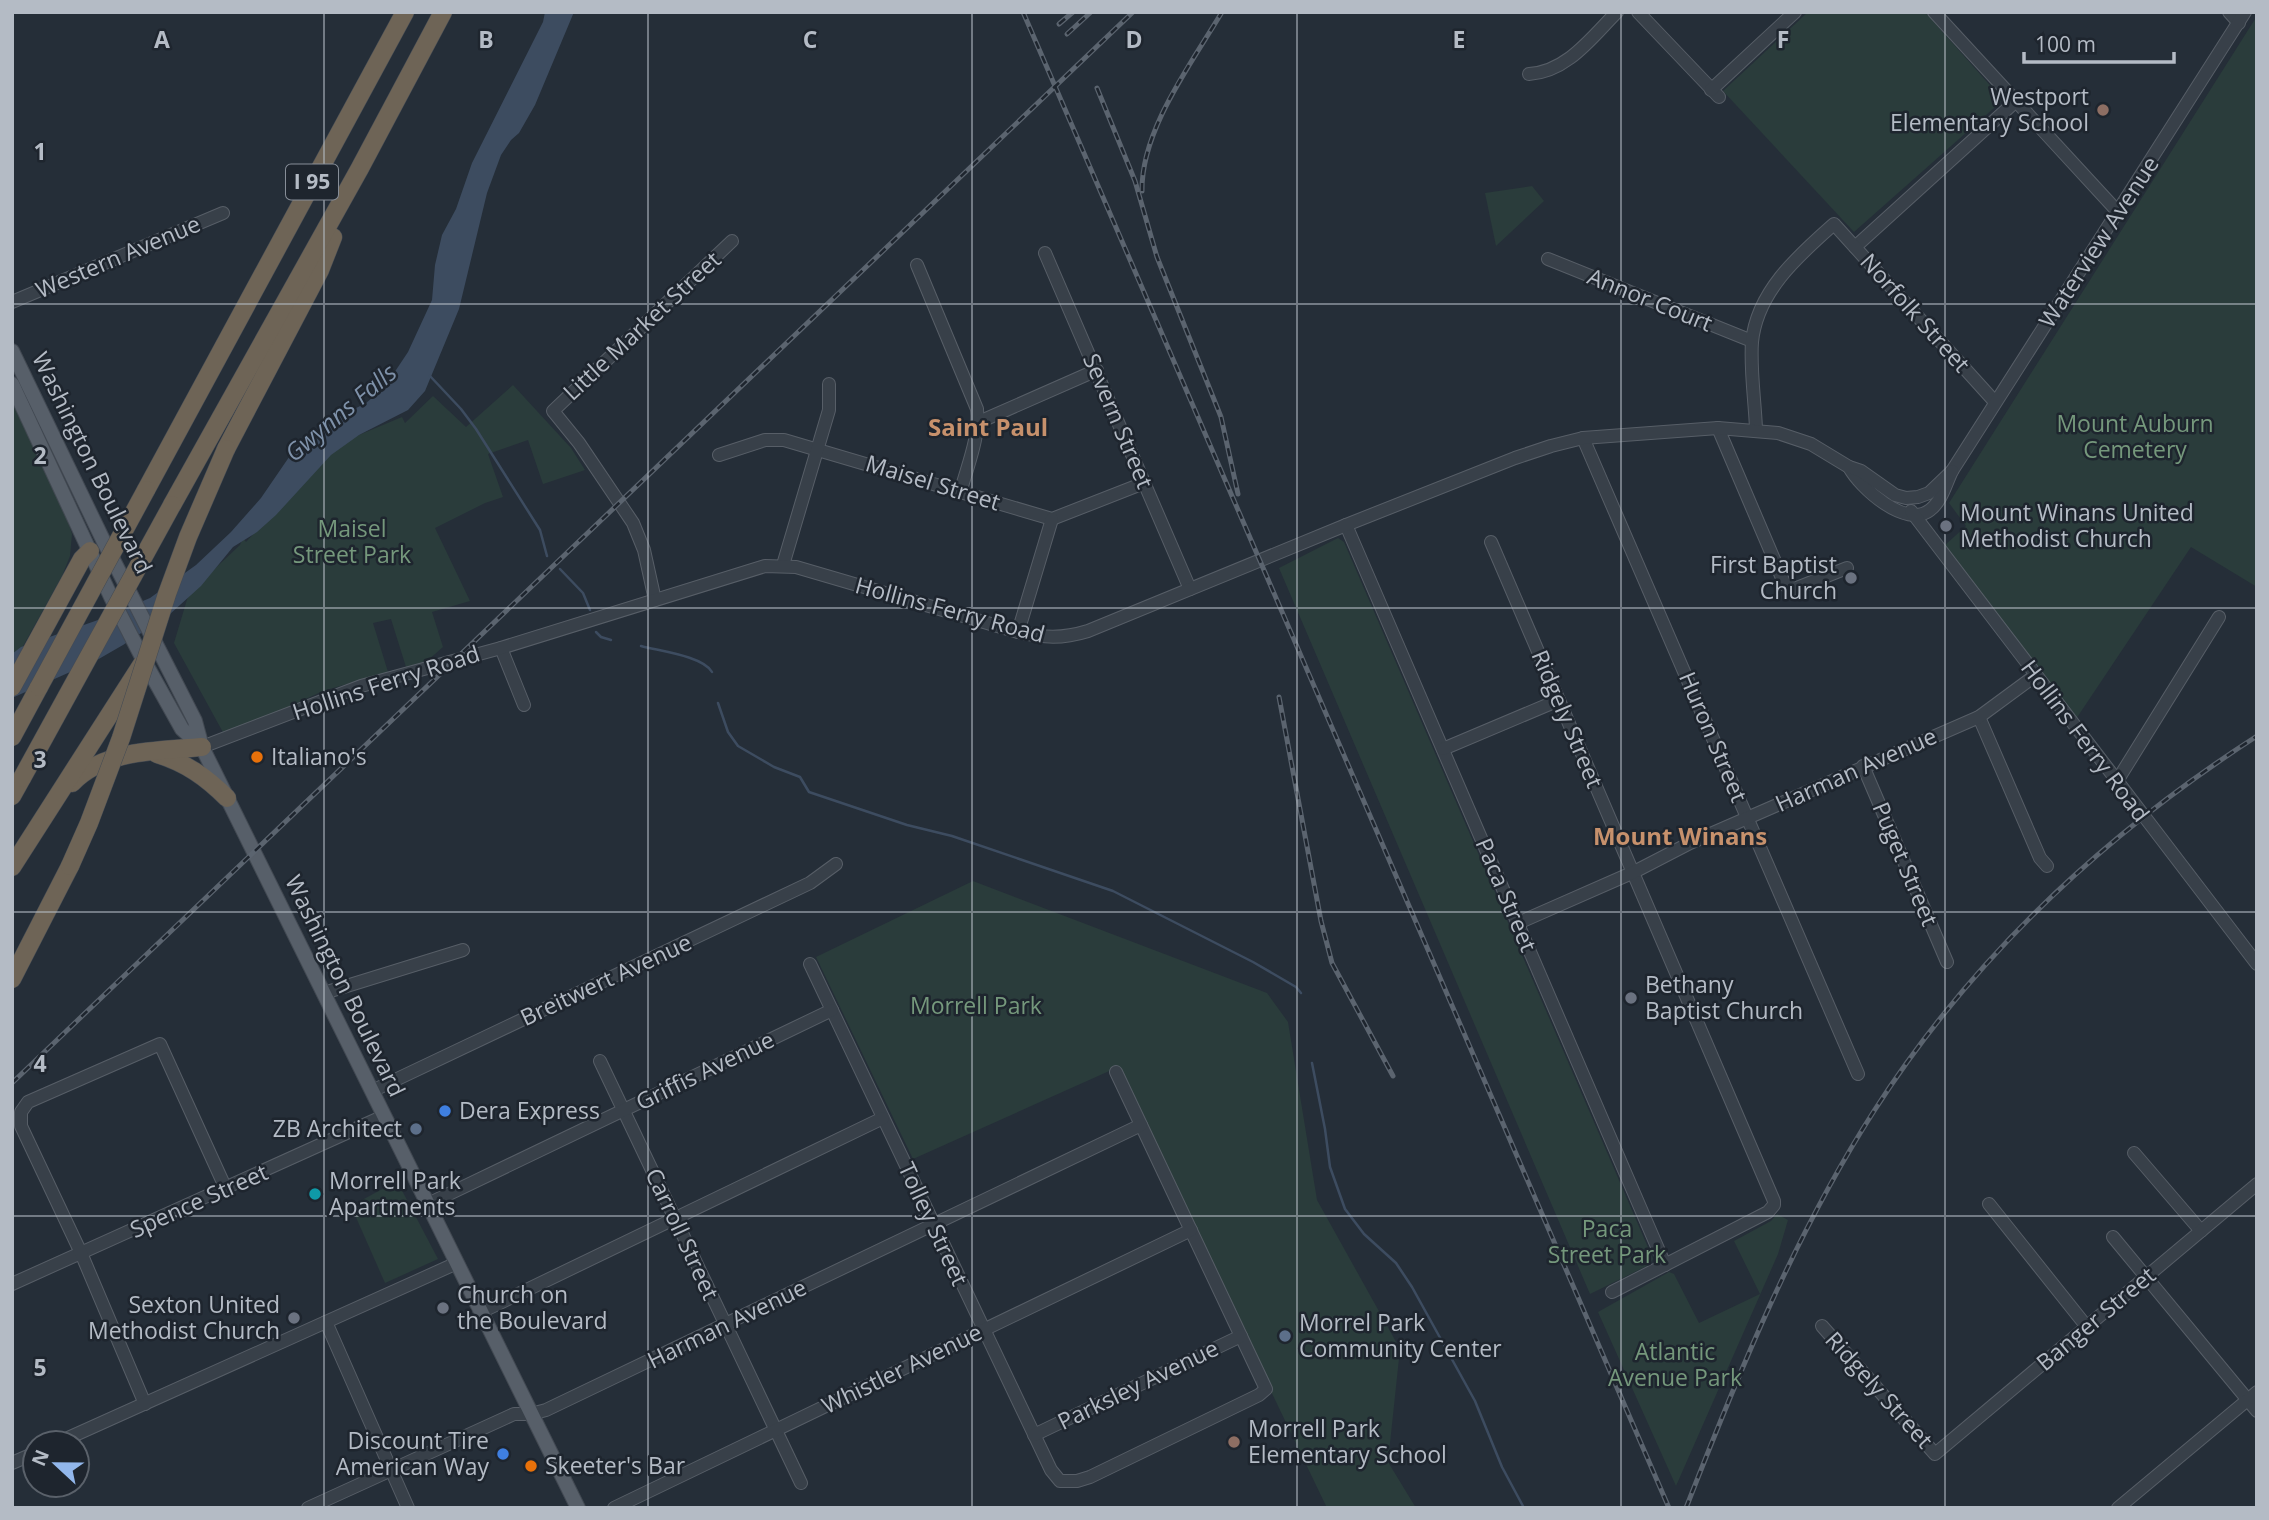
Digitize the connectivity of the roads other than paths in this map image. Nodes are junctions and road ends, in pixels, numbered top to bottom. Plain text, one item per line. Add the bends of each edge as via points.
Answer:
1 (405, 12) edge
2 (443, 12) edge
3 (1617, 12) edge
4 (1638, 12) edge
5 (1795, 12) edge
6 (1934, 12) edge
7 (2229, 12) edge
8 (2242, 18) edge
9 (1529, 74) dead end
10 (2016, 101) junction
11 (360, 168) junction
12 (2118, 212) junction
13 (223, 213) dead end
14 (732, 241) dead end
15 (1855, 247) junction
16 (1045, 253) dead end
17 (1549, 259) dead end
18 (917, 265) dead end
19 (12, 302) edge
20 (1752, 341) junction
21 (12, 351) edge
22 (1097, 370) junction
23 (12, 384) edge
24 (829, 384) dead end
25 (1996, 402) junction
26 (979, 422) junction
27 (1718, 428) junction
28 (1756, 429) junction
29 (1583, 438) junction
30 (819, 449) junction
31 (719, 455) dead end
32 (1849, 467) junction
33 (1952, 471) junction
34 (1144, 483) junction
35 (961, 490) junction
36 (1906, 498) junction
37 (1915, 516) junction
38 (1052, 519) junction
39 (1346, 525) junction
40 (1491, 542) dead end
41 (97, 547) junction
42 (783, 565) junction
43 (1847, 568) dead end
44 (1190, 589) junction
45 (655, 600) junction
46 (2219, 617) dead end
47 (1018, 632) junction
48 (148, 648) junction
49 (501, 648) junction
50 (2036, 675) junction
51 (12, 687) edge
52 (1559, 700) junction
53 (524, 705) dead end
54 (1979, 717) junction
55 (12, 737) edge
56 (202, 747) junction
57 (1443, 749) junction
58 (151, 752) junction
59 (1864, 766) junction
60 (2117, 781) junction
61 (12, 796) edge
62 (227, 798) junction
63 (55, 801) junction
64 (1748, 818) junction
65 (836, 864) dead end
66 (2047, 866) dead end
67 (12, 867) edge
68 (1634, 872) junction
69 (1518, 923) junction
70 (463, 950) dead end
71 (1947, 962) dead end
72 (810, 964) dead end
73 (2257, 964) edge
74 (12, 979) edge
75 (324, 993) junction
76 (832, 1010) junction
77 (600, 1061) dead end
78 (1116, 1072) dead end
79 (1858, 1074) dead end
80 (372, 1091) junction
81 (624, 1110) junction
82 (384, 1116) junction
83 (883, 1118) junction
84 (1141, 1125) junction
85 (2134, 1153) dead end
86 (2257, 1184) edge
87 (226, 1189) junction
88 (428, 1204) junction
89 (1989, 1204) dead end
90 (675, 1219) junction
91 (934, 1224) junction
92 (1191, 1230) junction
93 (2201, 1231) junction
94 (2113, 1237) dead end
95 (81, 1253) junction
96 (457, 1263) junction
97 (1665, 1265) junction
98 (2146, 1277) junction
99 (12, 1284) edge
100 (1612, 1292) dead end
101 (481, 1312) junction
102 (326, 1322) junction
103 (725, 1324) junction
104 (1822, 1326) dead end
105 (2087, 1326) junction
106 (984, 1330) junction
107 (1241, 1336) junction
108 (2252, 1396) edge
109 (145, 1404) junction
110 (2257, 1411) edge
111 (531, 1414) junction
112 (89, 1429) edge
113 (776, 1430) junction
114 (1034, 1435) junction
115 (1935, 1454) joint
116 (391, 1470) junction
117 (801, 1483) dead end
118 (308, 1508) edge
119 (408, 1508) edge
120 (578, 1508) edge
121 (614, 1508) edge
122 (2118, 1508) edge

1 - 55 highway, I 95, bridge
2 - 11 highway, I 95
3 - 9 street via 1567,60 1542,73
4 - 5 street via 1715,94
6 - 10 street
7 - 8 street
8 - 12 street, Waterview Avenue
10 - 12 street
10 - 15 street
11 - 61 highway, I 95, bridge
11 - 74 highway, bridge via 320,270 226,449 188,537 89,823
12 - 25 street, Waterview Avenue
13 - 19 street, Western Avenue
14 - 45 street, Little Market Street via 553,411 636,529
15 - 20 street, Norfolk Street via 1834,224 1801,253 1778,279
15 - 25 street, Norfolk Street
16 - 22 street, Severn Street
17 - 20 street, Annor Court
18 - 26 street via 973,396
20 - 28 street
21 - 41 main road, Washington Boulevard
22 - 26 street
22 - 34 street, Severn Street
23 - 41 main road, Washington Boulevard
24 - 30 street via 829,410
25 - 33 street, Waterview Avenue
26 - 35 street
27 - 28 street, Hollins Ferry Road
27 - 29 street, Hollins Ferry Road
27 - 43 street via 1789,588
28 - 32 street, Hollins Ferry Road via 1802,440
29 - 39 street, Hollins Ferry Road via 1515,458
29 - 64 street, Huron Street
30 - 31 street, Maisel Street via 776,439
30 - 35 street, Maisel Street
30 - 42 street
32 - 36 street, Hollins Ferry Road
32 - 37 street, Hollins Ferry Road via 1856,480 1893,508
33 - 36 street, Waterview Avenue via 1929,493
33 - 37 street, Waterview Avenue via 1935,506
34 - 38 street
34 - 44 street, Severn Street
35 - 38 street, Maisel Street
36 - 37 street, Hollins Ferry Road
37 - 50 street, Hollins Ferry Road
38 - 47 street
39 - 44 street, Hollins Ferry Road
39 - 57 street, Paca Street
40 - 52 street, Ridgely Street
41 - 48 main road, Washington Boulevard via 126,583
41 - 48 main road, Washington Boulevard via 111,597
41 - 51 highway via 82,559
42 - 45 street, Hollins Ferry Road via 765,566
42 - 47 street, Hollins Ferry Road
44 - 47 street, Hollins Ferry Road via 1071,636 1042,638
45 - 49 street, Hollins Ferry Road
46 - 60 street
48 - 56 main road, Washington Boulevard via 195,722
48 - 56 main road, Washington Boulevard via 182,729
48 - 63 highway
49 - 53 street
49 - 56 street, Hollins Ferry Road via 361,686
50 - 54 street, Harman Avenue
50 - 60 street, Hollins Ferry Road
52 - 57 street
52 - 68 street, Ridgely Street
54 - 59 street, Harman Avenue
54 - 66 street
56 - 58 highway
56 - 62 main road, Washington Boulevard
57 - 69 street, Paca Street
58 - 62 highway via 189,767
58 - 63 highway via 116,757 93,767
59 - 64 street, Harman Avenue
59 - 71 street, Puget Street
60 - 73 street, Hollins Ferry Road
62 - 75 main road, Washington Boulevard
63 - 67 highway
64 - 68 street, Harman Avenue
64 - 79 street, Huron Street
65 - 80 street, Breitwert Avenue via 810,883
68 - 69 street, Harman Avenue
68 - 97 street, Ridgely Street via 1774,1205
69 - 97 street, Paca Street
70 - 75 street
72 - 76 street, Tolley Street
75 - 80 main road, Washington Boulevard
76 - 81 street, Griffis Avenue
76 - 83 street, Tolley Street
77 - 81 street, Carroll Street
78 - 84 street
80 - 82 main road, Washington Boulevard
81 - 88 street, Griffis Avenue
81 - 90 street, Carroll Street
82 - 87 street, Spence Street
82 - 88 main road, Washington Boulevard
83 - 90 street
83 - 91 street, Tolley Street
84 - 91 street, Harman Avenue
84 - 92 street
85 - 93 street
86 - 93 street, Banger Street
87 - 95 street, Spence Street
87 - 95 street via 160,1044 29,1102 21,1112 21,1126
88 - 96 main road, Washington Boulevard
89 - 105 street
90 - 101 street
90 - 103 street, Carroll Street
91 - 103 street, Harman Avenue
91 - 106 street, Tolley Street
92 - 106 street, Whistler Avenue
92 - 107 street
93 - 98 street, Banger Street
94 - 98 street
95 - 99 street, Spence Street
95 - 109 street
96 - 101 main road, Washington Boulevard
96 - 102 street
97 - 100 street
98 - 105 street, Banger Street
98 - 108 street
101 - 111 main road, Washington Boulevard
102 - 109 street
102 - 116 street
103 - 111 street, Harman Avenue
103 - 113 street, Carroll Street
104 - 115 street, Ridgely Street
105 - 115 street, Banger Street
106 - 113 street, Whistler Avenue
106 - 114 street, Tolley Street
107 - 114 street, Parksley Avenue
107 - 114 street, Tolley Street via 1266,1389 1090,1477 1060,1481
108 - 110 street
108 - 122 street
109 - 112 street
111 - 116 street, Harman Avenue via 514,1414
111 - 120 main road, Washington Boulevard
113 - 117 street, Carroll Street
113 - 121 street, Whistler Avenue
116 - 118 street, Harman Avenue
116 - 119 street

